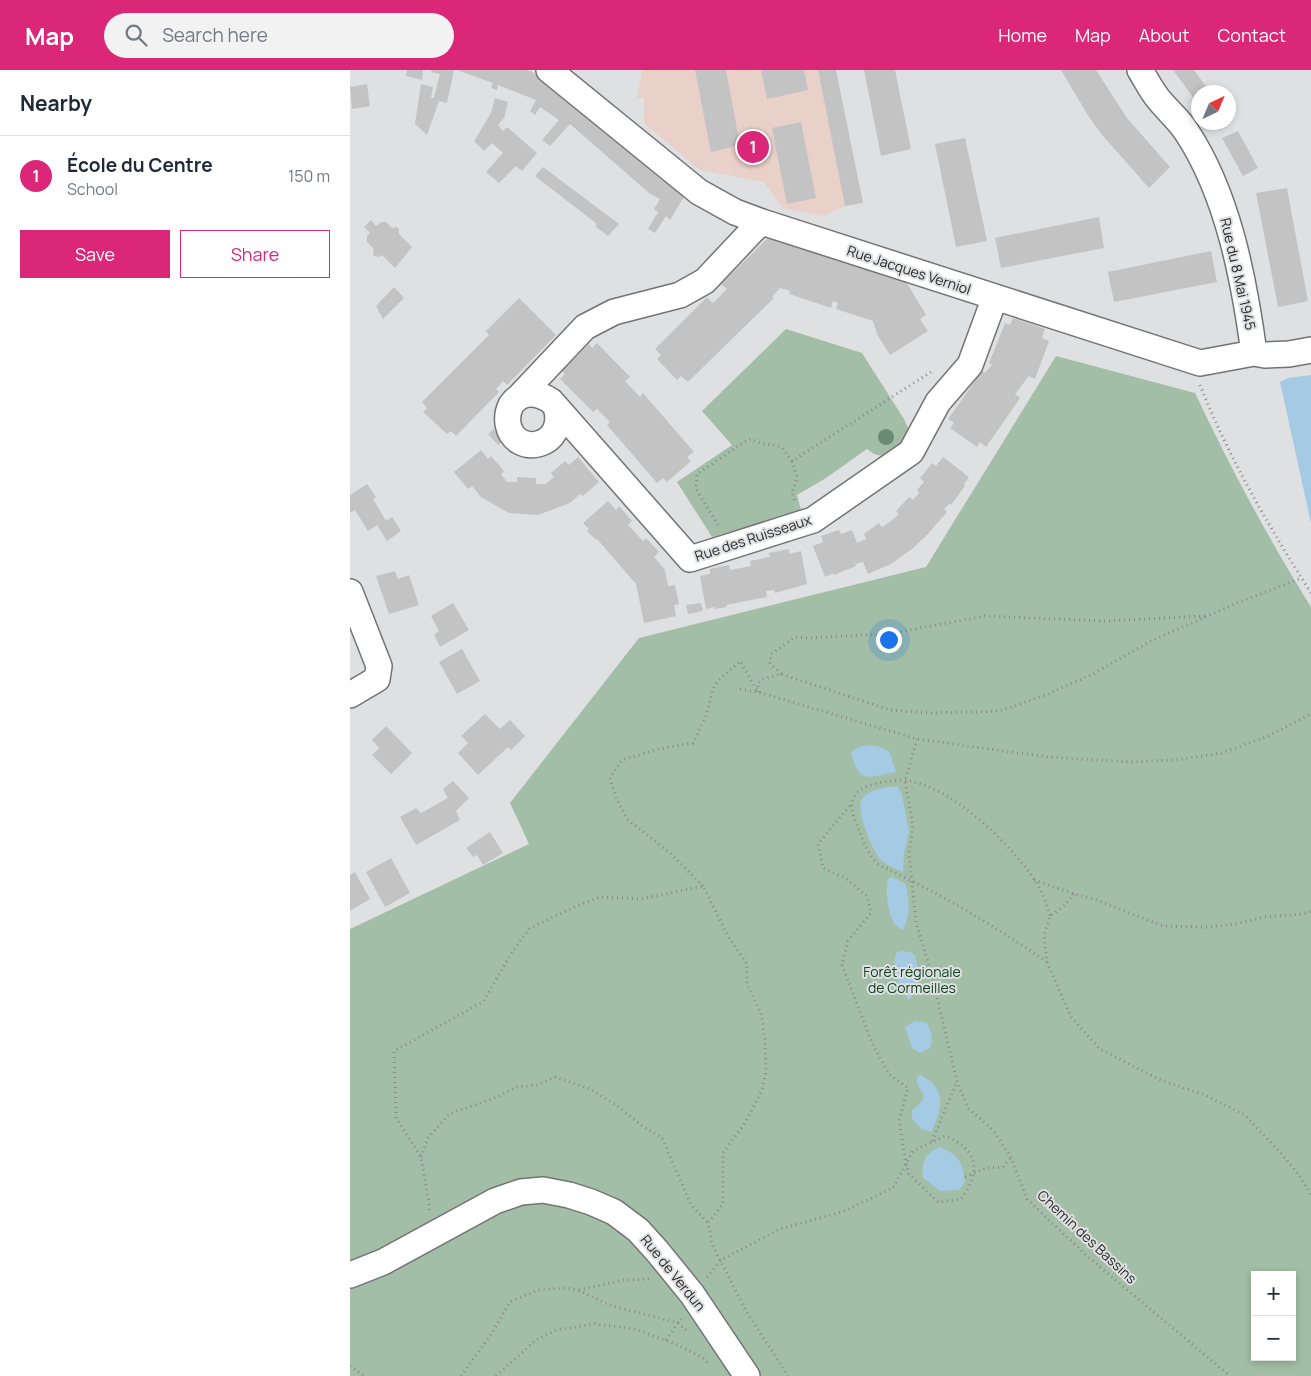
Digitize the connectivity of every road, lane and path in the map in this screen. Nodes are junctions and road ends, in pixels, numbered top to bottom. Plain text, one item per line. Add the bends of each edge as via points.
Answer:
1 (549, 70) edge
2 (1140, 70) edge
3 (762, 222) junction
4 (995, 297) junction
5 (1311, 350) edge
6 (1254, 353) junction
7 (1200, 364) junction
8 (937, 366) dead end
9 (518, 398) junction
10 (556, 407) junction
11 (792, 462) junction
12 (803, 524) junction
13 (720, 550) junction
14 (1302, 578) junction
15 (350, 592) edge
16 (1311, 594) edge
17 (1208, 616) junction
18 (780, 674) junction
19 (740, 689) dead end
20 (758, 692) junction
21 (350, 696) edge
22 (1311, 714) edge
23 (917, 739) junction
24 (905, 781) junction
25 (852, 803) junction
26 (1034, 880) junction
27 (912, 882) junction
28 (703, 886) junction
29 (1074, 894) junction
30 (1311, 912) edge
31 (1050, 916) junction
32 (1047, 962) junction
33 (957, 1081) junction
34 (932, 1141) junction
35 (422, 1157) junction
36 (1011, 1157) junction
37 (906, 1163) junction
38 (974, 1173) junction
39 (965, 1177) dead end
40 (1311, 1195) edge
41 (708, 1223) junction
42 (427, 1238) junction
43 (721, 1260) junction
44 (383, 1262) junction
45 (350, 1275) edge
46 (657, 1278) dead end
47 (350, 1286) edge
48 (578, 1290) junction
49 (678, 1324) dead end
50 (350, 1366) edge
51 (714, 1368) dead end
52 (364, 1376) edge
53 (461, 1376) edge
54 (496, 1376) edge
55 (747, 1376) edge
56 (788, 1376) edge
57 (1230, 1376) edge

1 - 3 street, Rue Jacques Verniol via 699,192 735,212
2 - 6 street, Rue du 8 Mai 1945 via 1154,94 1186,130 1210,173 1231,232
3 - 4 street, Rue Jacques Verniol
3 - 9 street via 706,281 680,295 614,312 585,327
4 - 7 street, Rue Jacques Verniol
4 - 12 street, Rue des Ruisseaux via 970,365 938,402 911,452
5 - 6 street, Rue Jacques Verniol via 1289,354
6 - 7 street, Rue Jacques Verniol
7 - 14 path via 1197,378 1221,431 1272,532
8 - 11 path
9 - 10 street via 535,393
9 - 10 street via 512,404 507,420 514,436 528,444 544,442 556,431
10 - 13 street, Rue des Ruisseaux via 690,559
11 - 12 path via 797,480 792,493
11 - 13 path via 782,448 751,440 697,474 696,489 718,525
12 - 13 street, Rue des Ruisseaux
14 - 16 path
14 - 17 path
15 - 21 street via 379,666 377,679
17 - 18 path via 1151,641 1093,674 1000,711 932,714 890,710
17 - 18 path via 1104,621 985,616 888,634 795,637 771,654 770,663
18 - 20 path via 758,683
19 - 20 path
20 - 23 path
20 - 28 path via 740,661 714,686 706,716 693,743 622,760 610,778 627,819 671,854
22 - 23 path via 1268,736 1222,753 1176,760 1087,760
23 - 24 path, Chemin des Bassins
24 - 25 path via 874,784 862,789
24 - 26 path via 925,785 958,802 985,824
24 - 27 path, Chemin des Bassins via 913,826 909,853
25 - 27 path via 865,846 878,864
25 - 37 path via 818,844 823,868 845,878 867,896 871,913 848,940 842,965 872,1043 889,1074 908,1088 899,1121
26 - 29 path
26 - 31 path via 1042,891
27 - 32 path via 1006,934
27 - 33 path, Chemin des Bassins via 916,923
28 - 35 path via 641,899 600,897 530,928 483,1002 394,1051 396,1118
28 - 41 path via 728,936 747,964 747,984 761,1012 766,1072 754,1106 723,1153 723,1204
29 - 30 path via 1163,926 1206,927
29 - 31 path
31 - 32 path via 1044,936
32 - 40 path via 1072,1017 1100,1049 1158,1079 1205,1094 1245,1115 1299,1176
33 - 34 path
33 - 36 path, Chemin des Bassins via 968,1108 993,1130
34 - 37 path via 913,1151
34 - 38 path via 945,1136 956,1140 970,1152
35 - 41 path via 428,1138 449,1114 517,1087 537,1085 555,1077 590,1089 662,1138 690,1205
35 - 42 path via 429,1204
36 - 38 path via 1003,1167
36 - 57 path, Chemin des Bassins via 1027,1199 1087,1256
37 - 38 path via 909,1174 938,1202 961,1199
37 - 43 path via 893,1188 842,1212 780,1229
38 - 39 path
41 - 43 path via 712,1244
42 - 44 street, Rue de Verdun
42 - 55 street, Rue de Verdun via 495,1201 521,1192 543,1190 591,1202 614,1212 638,1230 657,1251 692,1294
43 - 56 path via 746,1311
44 - 45 street, Rue de Verdun
44 - 47 street, Rue de Verdun
46 - 48 path via 624,1280
48 - 49 path via 610,1305
48 - 53 path via 538,1290 510,1302
50 - 52 path
51 - 54 path via 703,1358 666,1340 635,1329 595,1324 556,1330 536,1340

